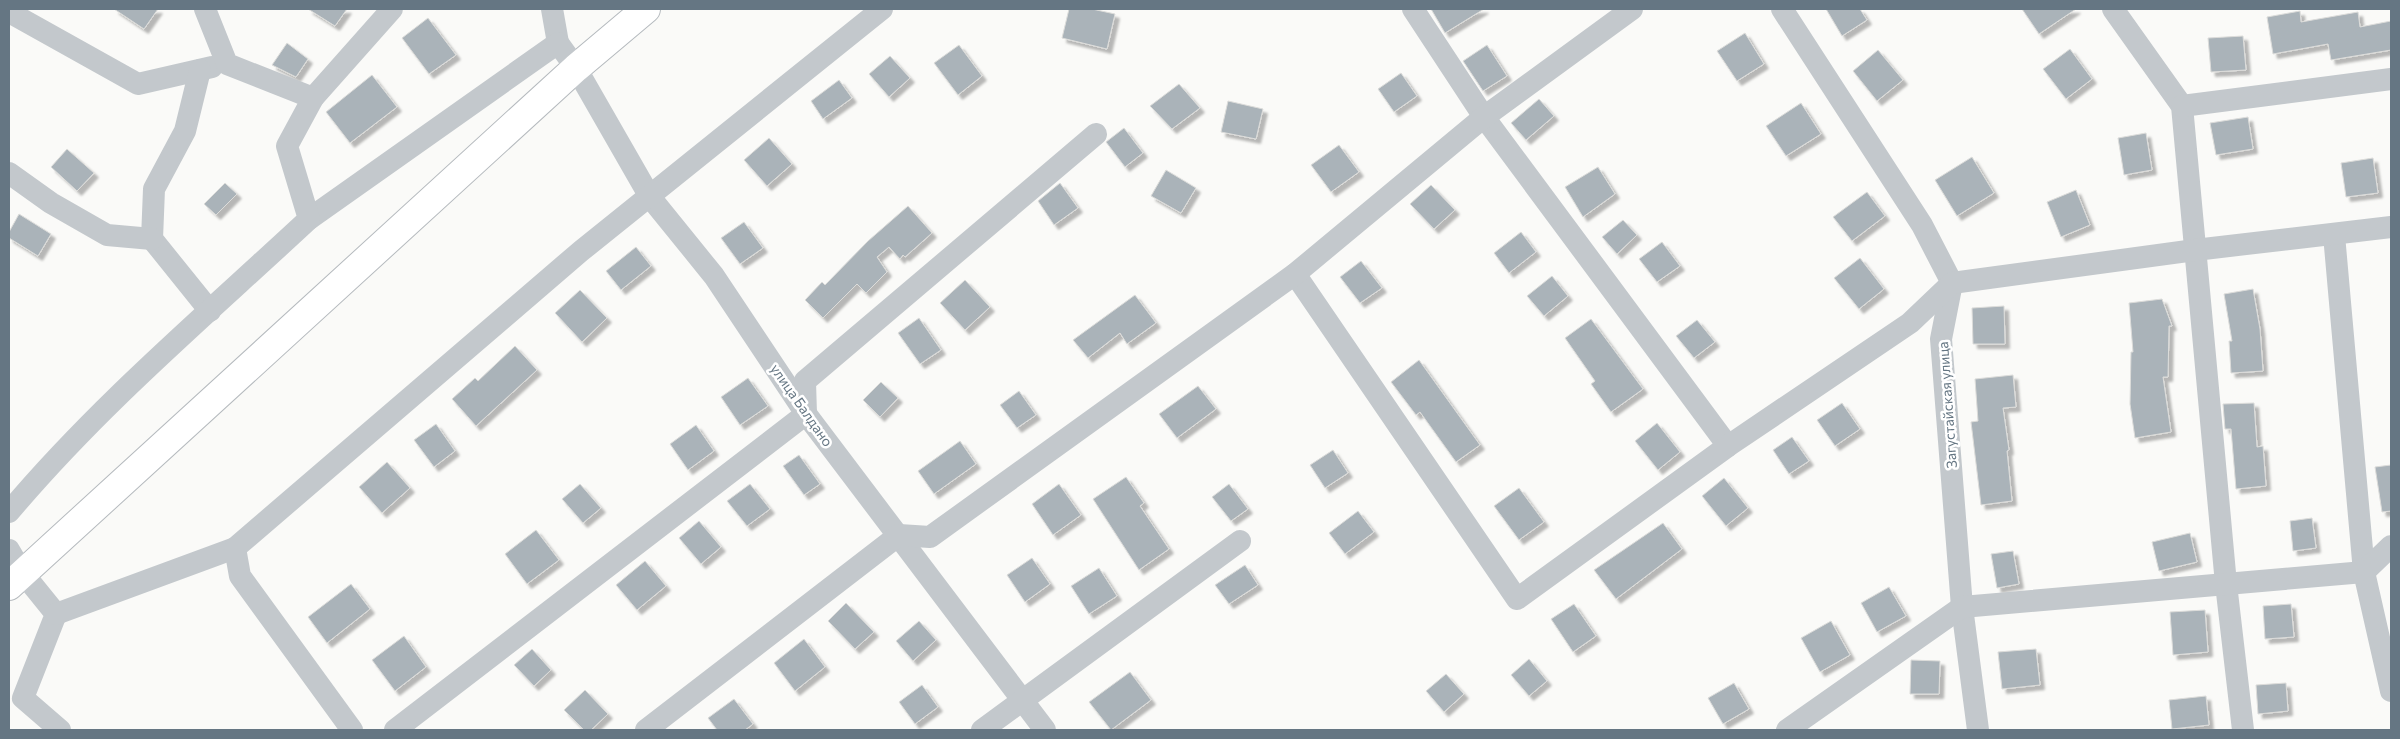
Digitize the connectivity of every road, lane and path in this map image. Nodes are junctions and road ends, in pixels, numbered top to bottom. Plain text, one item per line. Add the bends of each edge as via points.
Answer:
1 (205, 9) edge
2 (392, 9) edge
3 (552, 9) edge
4 (646, 9) edge
5 (882, 9) edge
6 (1413, 9) edge
7 (1632, 9) edge
8 (1782, 9) edge
9 (2113, 9) edge
10 (9, 12) edge
11 (558, 43) junction
12 (227, 64) junction
13 (576, 68) junction
14 (200, 70) junction
15 (2391, 79) edge
16 (313, 98) junction
17 (2182, 106) junction
18 (1484, 117) junction
19 (1096, 134) dead end
20 (9, 172) edge
21 (650, 196) junction
22 (309, 219) junction
23 (2391, 227) edge
24 (2334, 235) junction
25 (152, 239) junction
26 (2195, 250) junction
27 (1295, 274) junction
28 (1952, 283) junction
29 (210, 311) junction
30 (806, 414) junction
31 (1728, 446) junction
32 (9, 512) edge
33 (899, 534) junction
34 (1240, 541) dead end
35 (2391, 546) edge
36 (235, 548) junction
37 (13, 569) edge
38 (2364, 572) junction
39 (2226, 584) junction
40 (1962, 607) junction
41 (56, 614) junction
42 (2391, 691) edge
43 (1023, 700) junction
44 (16, 705) edge
45 (60, 730) edge
46 (352, 730) edge
47 (395, 730) edge
48 (646, 730) edge
49 (982, 730) edge
50 (1045, 730) edge
51 (1787, 730) edge
52 (1978, 730) edge
53 (2243, 730) edge

1 - 12 street
2 - 16 street
3 - 11 street
4 - 13 main road
5 - 21 street
6 - 18 street
7 - 18 street
8 - 28 street via 1922,225
9 - 17 street
10 - 14 street via 138,84
11 - 13 street, улица Балдано
11 - 22 street
12 - 14 street
12 - 16 street
13 - 21 street, улица Балдано
13 - 37 main road
14 - 25 street via 185,130 154,189
15 - 17 street
16 - 22 street via 287,146
17 - 26 street
18 - 27 street
18 - 31 street
19 - 30 street via 805,381
20 - 25 street via 51,203 107,235
21 - 30 street, улица Балдано via 714,276
21 - 36 street via 581,251
22 - 29 street
23 - 24 street
24 - 26 street
24 - 38 street
25 - 29 street
26 - 28 street
26 - 39 street
27 - 31 street via 1517,598
27 - 33 street via 930,537
28 - 31 street via 1910,323
28 - 40 street, Загустайская улица via 1941,339
29 - 32 street via 50,463
30 - 33 street, улица Балдано
30 - 47 street
33 - 43 street, улица Балдано
33 - 48 street
34 - 43 street
35 - 38 street
36 - 41 street
36 - 46 street via 240,576
37 - 41 street
38 - 39 street
38 - 42 street
39 - 40 street
39 - 53 street
40 - 51 street
40 - 52 street, Загустайская улица
41 - 44 street
43 - 49 street
43 - 50 street, улица Балдано
44 - 45 street

